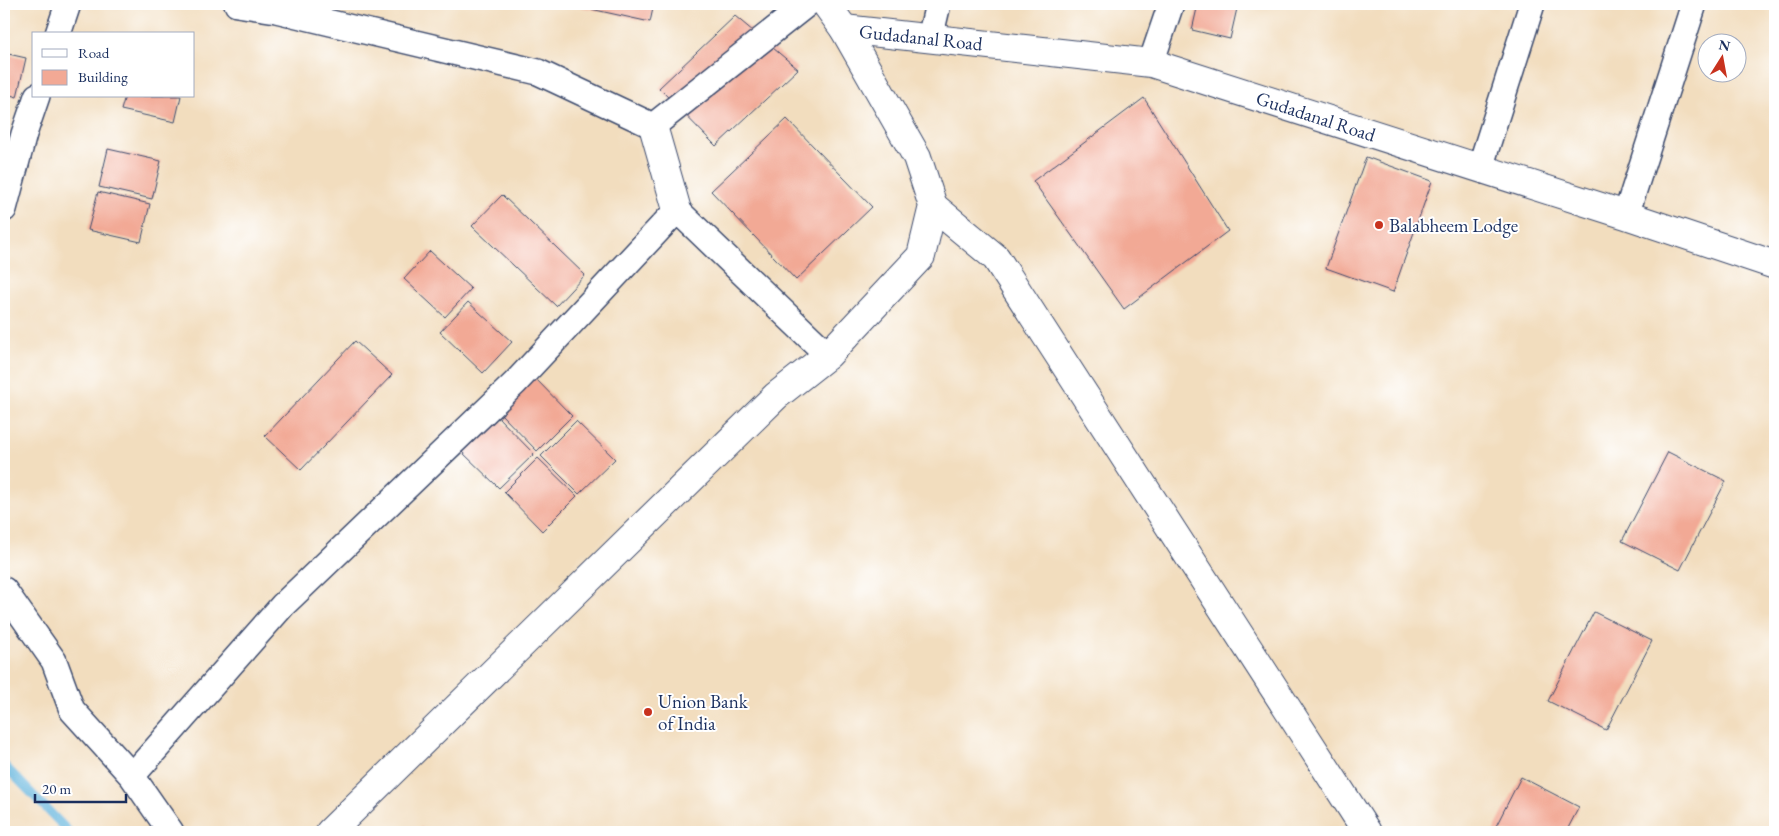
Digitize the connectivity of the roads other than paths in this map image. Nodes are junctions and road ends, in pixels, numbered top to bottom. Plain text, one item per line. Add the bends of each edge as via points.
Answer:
1 (68, 4) edge
2 (237, 4) edge
3 (807, 4) edge
4 (826, 4) edge
5 (938, 4) edge
6 (1171, 4) edge
7 (1532, 4) edge
8 (1694, 4) edge
9 (844, 29) junction
10 (59, 32) edge
11 (930, 38) junction
12 (1151, 63) junction
13 (36, 98) edge
14 (653, 126) junction
15 (1480, 168) junction
16 (933, 206) junction
17 (4, 209) edge
18 (677, 210) junction
19 (1626, 215) junction
20 (1775, 265) edge
21 (828, 355) junction
22 (4, 590) edge
23 (132, 776) junction
24 (171, 832) edge
25 (330, 832) edge
26 (1367, 832) edge

1 - 10 street
2 - 14 street via 276,10 538,72
3 - 14 street
4 - 9 main road
5 - 11 street
6 - 12 street
7 - 15 street
8 - 19 street
9 - 11 main road, Gudadanal Road
9 - 16 main road via 917,157
11 - 12 main road, Gudadanal Road
12 - 15 main road, Gudadanal Road
13 - 17 street
14 - 18 main road
15 - 19 main road, Gudadanal Road
16 - 21 main road via 921,256
16 - 26 main road via 996,258
18 - 21 street
18 - 23 street via 515,382 283,604
19 - 20 main road, Gudadanal Road
21 - 25 main road via 776,396
22 - 23 street via 54,661 72,710
23 - 24 street

